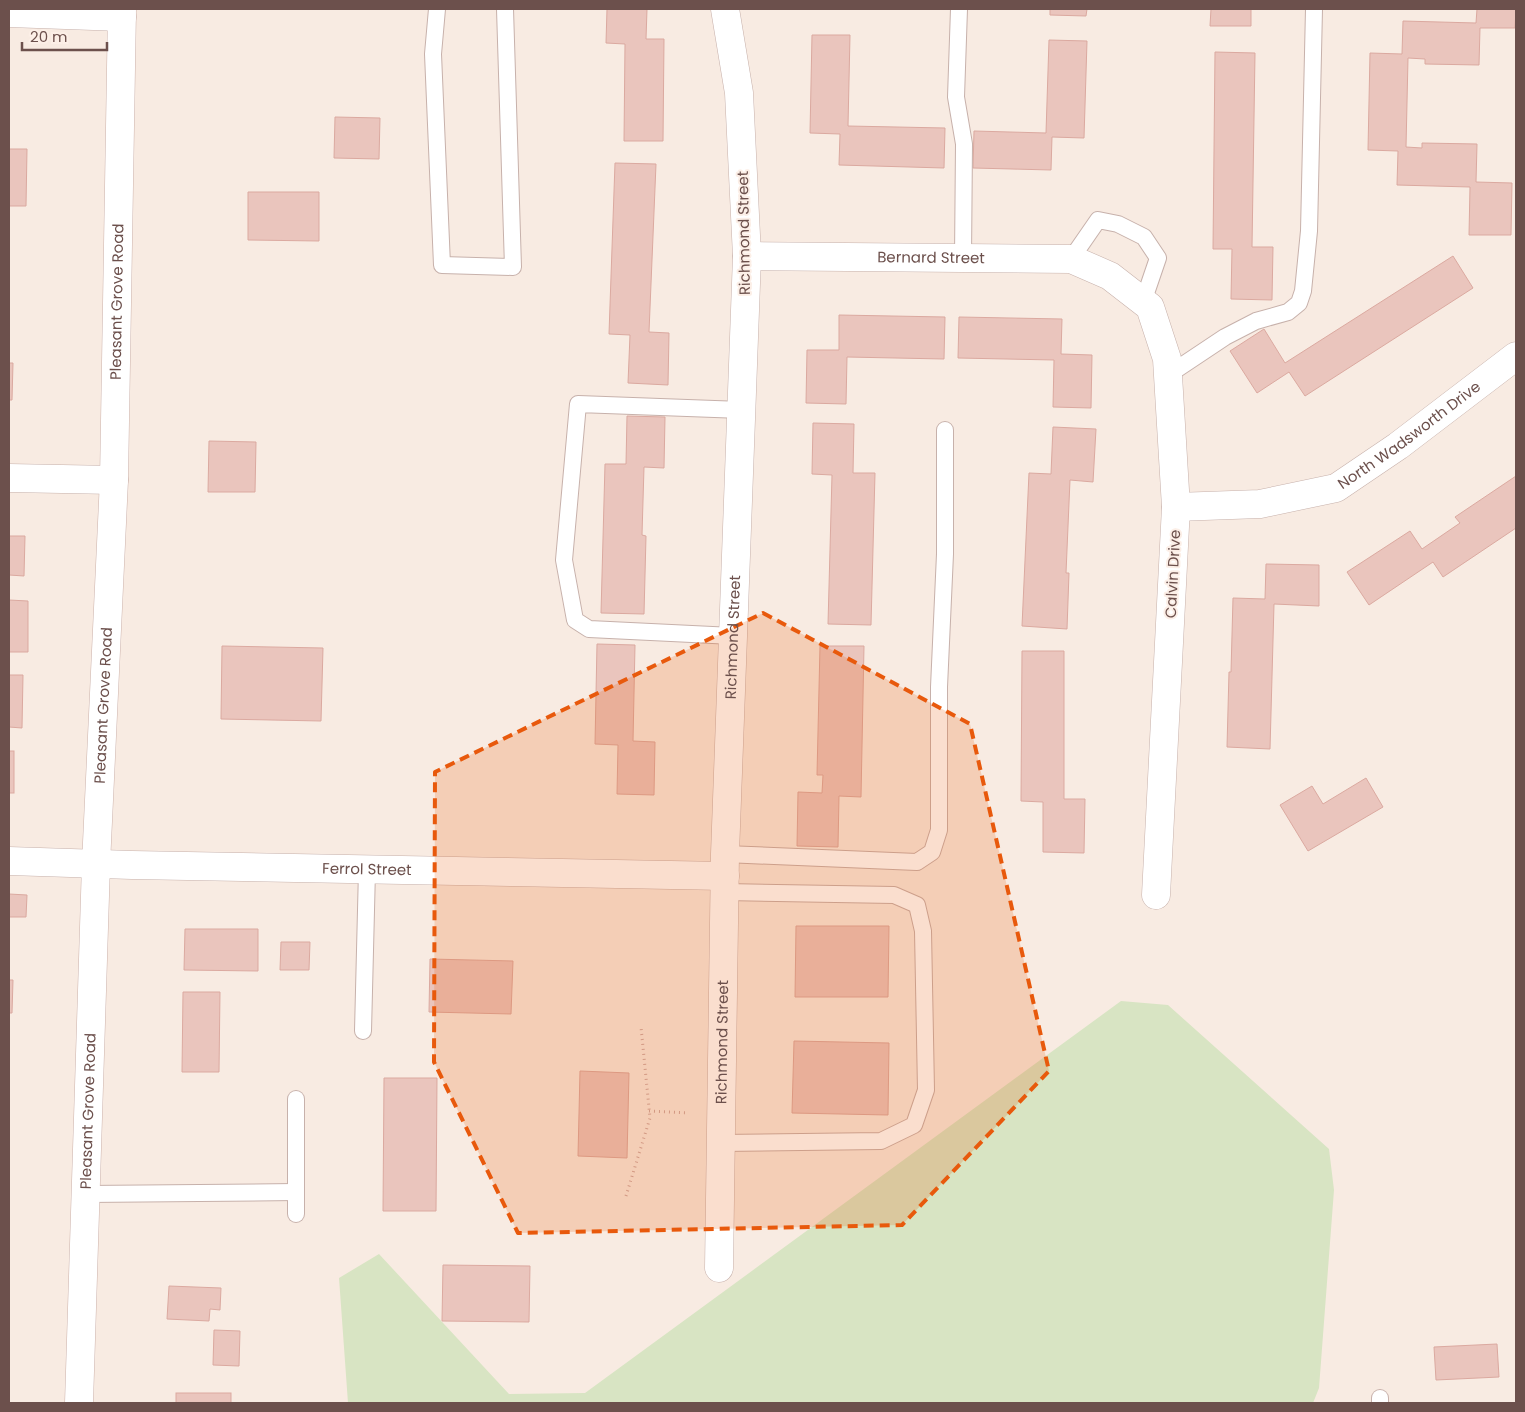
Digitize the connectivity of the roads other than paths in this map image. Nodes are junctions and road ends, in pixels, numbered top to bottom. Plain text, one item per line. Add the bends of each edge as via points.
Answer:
1 (437, 9) edge
2 (505, 9) edge
3 (726, 9) edge
4 (959, 9) edge
5 (1314, 9) edge
6 (9, 13) edge
7 (122, 13) edge
8 (748, 256) junction
9 (963, 258) junction
10 (1071, 259) junction
11 (1110, 276) joint
12 (1143, 302) junction
13 (1516, 356) edge
14 (1168, 376) junction
15 (742, 410) junction
16 (945, 430) dead end
17 (9, 478) edge
18 (114, 480) junction
19 (1176, 507) junction
20 (733, 636) junction
21 (9, 861) edge
22 (96, 864) junction
23 (367, 870) junction
24 (725, 874) junction
25 (1156, 895) dead end
26 (363, 1031) dead end
27 (296, 1099) dead end
28 (720, 1143) junction
29 (296, 1192) junction
30 (86, 1194) junction
31 (296, 1214) dead end
32 (719, 1268) dead end
33 (79, 1403) edge

1 - 2 lane via 433,54 442,265 513,267
3 - 8 street, Richmond Street via 739,93
4 - 9 lane via 956,97 964,144
5 - 14 lane via 1309,231 1299,303 1288,312 1256,321 1225,337
6 - 7 street
7 - 18 street, Pleasant Grove Road
8 - 9 street, Bernard Street
8 - 15 street, Richmond Street
9 - 10 street, Bernard Street
10 - 11 street, Bernard Street
10 - 12 lane via 1098,220 1118,224 1144,238 1158,258
11 - 12 street, Calvin Drive
12 - 14 street, Calvin Drive via 1150,307 1167,360
13 - 19 street, North Wadsworth Drive via 1398,446 1336,488 1260,504
14 - 19 street, Calvin Drive
15 - 20 street, Richmond Street
15 - 20 lane via 578,404 564,560 575,620 589,629
16 - 24 lane via 939,830 932,852 917,862
17 - 18 street
18 - 22 street, Pleasant Grove Road
19 - 25 street, Calvin Drive
20 - 24 street, Richmond Street
21 - 22 street, Ferrol Street
22 - 23 street, Ferrol Street
22 - 30 street, Pleasant Grove Road
23 - 24 street, Ferrol Street
23 - 26 lane
24 - 28 street, Richmond Street
24 - 28 lane via 894,895 916,906 923,931 926,1090 914,1125 881,1142
27 - 29 lane
28 - 32 street, Richmond Street
29 - 30 lane
29 - 31 lane
30 - 33 street, Pleasant Grove Road

